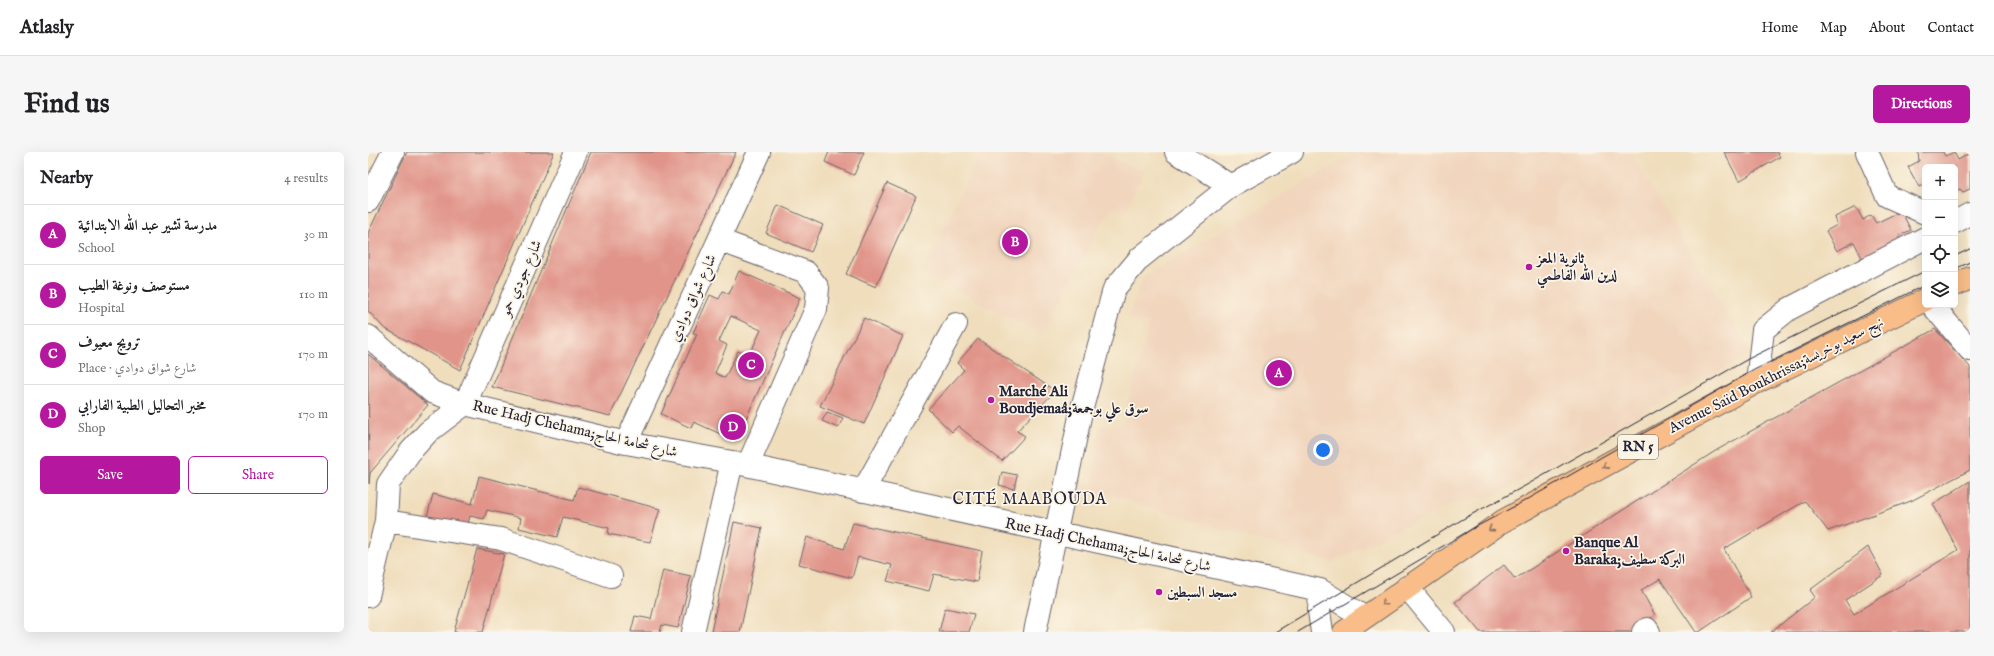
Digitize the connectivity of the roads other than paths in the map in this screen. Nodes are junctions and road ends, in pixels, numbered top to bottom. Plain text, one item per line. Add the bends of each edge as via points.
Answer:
1 (393, 152) edge
2 (576, 152) edge
3 (759, 152) edge
4 (1176, 152) edge
5 (1292, 152) edge
6 (1867, 152) edge
7 (1231, 186) junction
8 (368, 201) edge
9 (1922, 212) edge
10 (1970, 214) edge
11 (1958, 220) edge
12 (719, 240) junction
13 (1922, 240) edge
14 (1970, 278) edge
15 (1958, 284) edge
16 (1922, 301) edge
17 (1935, 308) edge
18 (956, 324) dead end
19 (368, 336) edge
20 (1970, 350) edge
21 (1758, 382) junction
22 (465, 404) junction
23 (626, 443) junction
24 (740, 463) junction
25 (863, 491) junction
26 (386, 521) junction
27 (1057, 534) junction
28 (611, 576) dead end
29 (1407, 587) junction
30 (1320, 590) junction
31 (368, 596) edge
32 (1364, 617) junction
33 (693, 632) edge
34 (1035, 632) edge
35 (1322, 632) edge
36 (1344, 632) edge
37 (1444, 632) edge
38 (1643, 632) edge
39 (1649, 632) edge

1 - 8 street
2 - 22 street, شارع جودي حمو
3 - 12 street, شارع شواق دوادي
4 - 7 street
5 - 7 street
6 - 9 street via 1887,196
7 - 27 street via 1140,258 1114,289 1081,412
10 - 11 street
12 - 23 street, شارع شواق دوادي
12 - 24 street via 806,272 818,288 816,310
13 - 21 street via 1789,309 1763,330
14 - 15 main road
16 - 21 main road, Avenue Saïd Boukhrissa;نهج سعيد بوخريسة / RN 5
17 - 20 street
18 - 25 street
19 - 22 street, Rue Hadj Chehama;شارع شحامة الحاج via 432,392
21 -> 29 main road, Avenue Saïd Boukhrissa;نهج سعيد بوخريسة / RN 5 via 1503,521
22 - 23 street, Rue Hadj Chehama;شارع شحامة الحاج
22 - 26 street, Rue Hadj Chehama;شارع شحامة الحاج via 428,432 410,452 388,484
23 - 24 street, Rue Hadj Chehama;شارع شحامة الحاج
24 - 25 street, Rue Hadj Chehama;شارع شحامة الحاج
24 - 33 street
25 - 27 street, Rue Hadj Chehama;شارع شحامة الحاج
26 - 28 street via 501,539
26 - 31 street, Rue Hadj Chehama;شارع شحامة الحاج
27 - 30 street, Rue Hadj Chehama;شارع شحامة الحاج
27 - 34 street
29 -> 32 main road, Avenue Saïd Boukhrissa;نهج سعيد بوخريسة / RN 5
29 - 37 street
30 - 32 street, Rue Hadj Chehama;شارع شحامة الحاج
30 - 35 street
32 - 36 main road, Avenue Saïd Boukhrissa;نهج سعيد بوخريسة / RN 5
38 - 39 street via 1647,629

